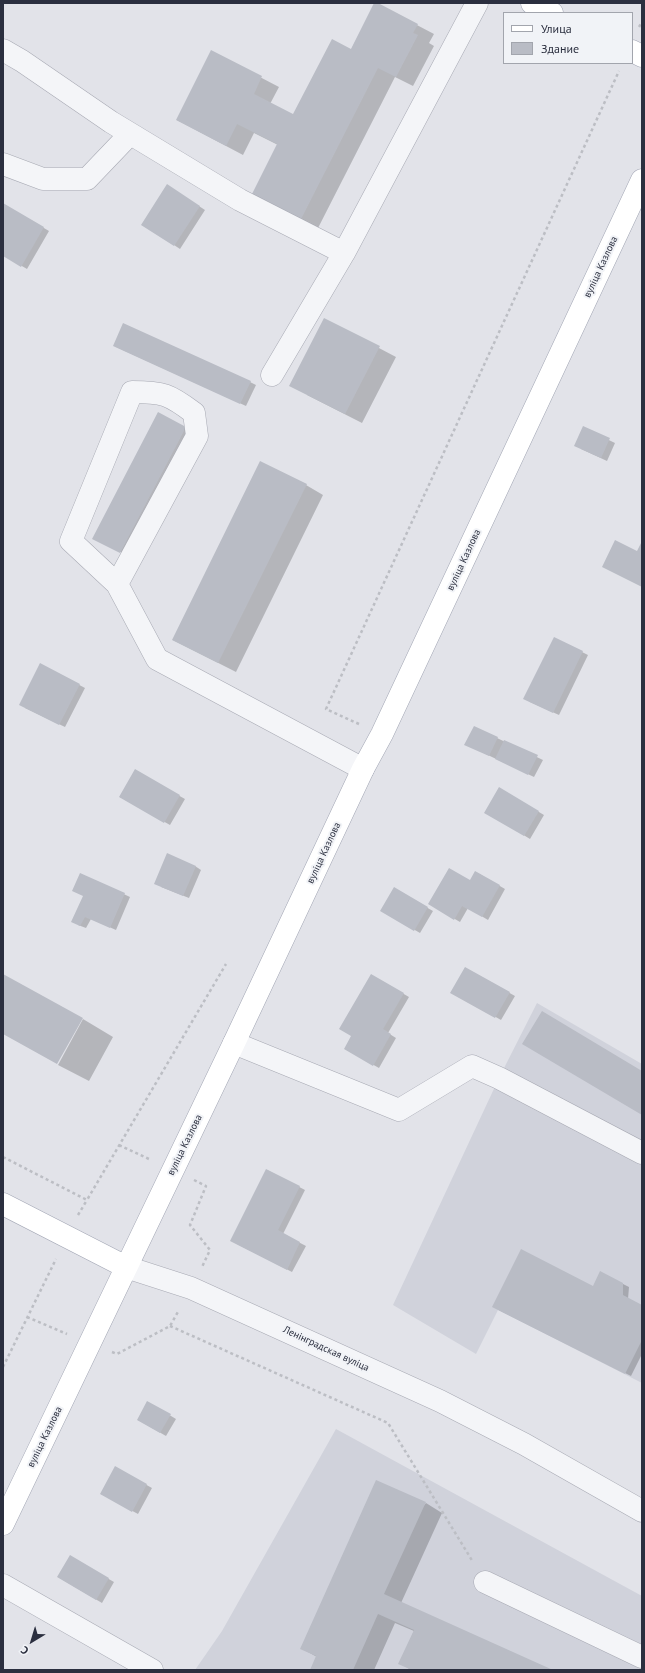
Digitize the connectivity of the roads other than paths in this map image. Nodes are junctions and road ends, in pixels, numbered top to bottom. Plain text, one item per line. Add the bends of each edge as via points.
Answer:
1 (477, 3) edge
2 (532, 3) edge
3 (550, 12) edge
4 (3, 50) edge
5 (633, 52) edge
6 (642, 56) edge
7 (130, 134) junction
8 (3, 164) edge
9 (642, 180) edge
10 (344, 253) junction
11 (272, 375) dead end
12 (118, 584) junction
13 (363, 769) junction
14 (234, 1043) junction
15 (642, 1153) edge
16 (3, 1204) edge
17 (126, 1267) junction
18 (640, 1505) edge
19 (3, 1524) edge
20 (485, 1582) road end
21 (3, 1585) edge
22 (642, 1657) edge
23 (152, 1670) edge

1 - 10 street
2 - 3 main road
4 - 7 street
5 - 6 main road
7 - 8 street via 87,179 43,179
7 - 10 street via 240,200
9 - 13 main road, вуліца Казлова via 382,734
10 - 11 street
12 - 12 street via 197,436 194,413 175,398 155,392 132,392 71,541
12 - 13 street via 157,659
13 - 14 main road, вуліца Казлова
14 - 15 street via 399,1110 472,1066
14 - 17 main road, вуліца Казлова
16 - 17 main road, Ленінградская вуліца
17 - 18 street, Ленінградская вуліца via 191,1288 440,1401
17 - 19 main road, вуліца Казлова
20 - 22 street
21 - 23 street

